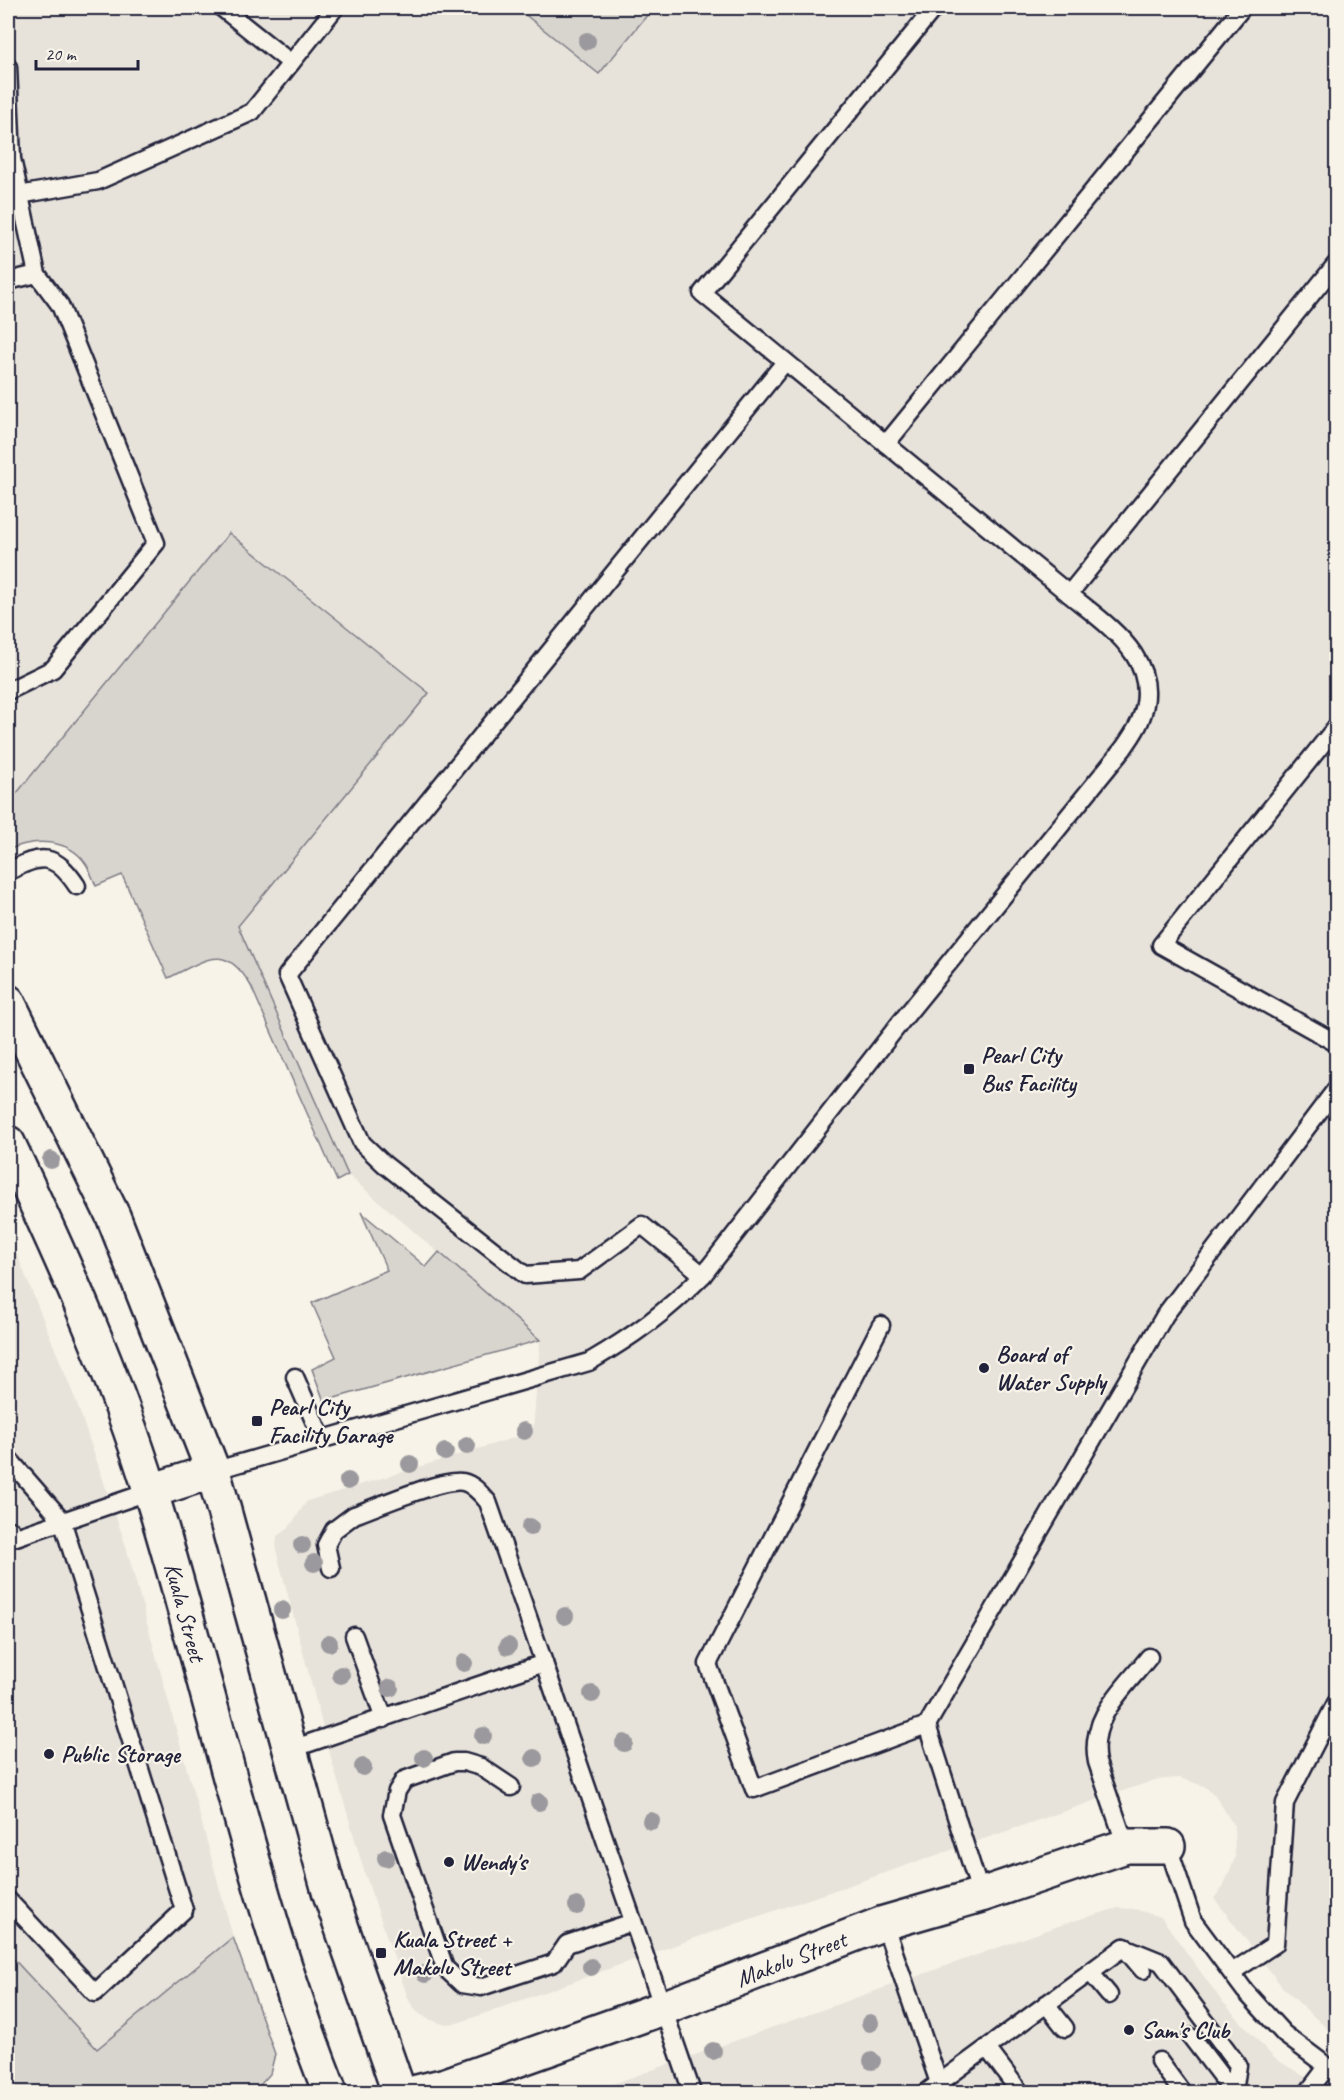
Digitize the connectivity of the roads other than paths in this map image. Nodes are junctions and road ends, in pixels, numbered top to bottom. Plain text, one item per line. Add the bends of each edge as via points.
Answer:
1 (222, 8) edge
2 (335, 8) edge
3 (934, 8) edge
4 (1242, 8) edge
5 (291, 63) junction
6 (8, 67) edge
7 (14, 196) edge
8 (1336, 264) edge
9 (37, 274) junction
10 (8, 281) edge
11 (785, 362) junction
12 (886, 444) junction
13 (1069, 594) junction
14 (8, 691) edge
15 (1336, 727) edge
16 (8, 872) edge
17 (77, 886) dead end
18 (8, 1002) edge
19 (1336, 1043) edge
20 (1336, 1089) edge
21 (8, 1143) edge
22 (703, 1275) junction
23 (881, 1325) dead end
24 (295, 1377) dead end
25 (322, 1439) junction
26 (8, 1458) edge
27 (213, 1471) junction
28 (151, 1491) junction
29 (62, 1520) junction
30 (11, 1530) dead end
31 (331, 1568) dead end
32 (354, 1636) dead end
33 (1149, 1657) dead end
34 (544, 1663) junction
35 (1336, 1703) edge
36 (384, 1719) junction
37 (927, 1725) junction
38 (289, 1750) junction
39 (511, 1787) dead end
40 (1126, 1846) junction
41 (1168, 1846) joint
42 (981, 1895) junction
43 (8, 1900) edge
44 (633, 1922) junction
45 (884, 1923) junction
46 (1124, 1947) junction
47 (1143, 1970) dead end
48 (1090, 1972) junction
49 (1232, 1972) junction
50 (1109, 1995) dead end
51 (1046, 2004) junction
52 (663, 2008) junction
53 (1065, 2028) dead end
54 (1191, 2037) dead end
55 (987, 2048) junction
56 (1159, 2061) dead end
57 (1332, 2070) edge
58 (938, 2089) edge
59 (330, 2092) edge
60 (399, 2092) edge
61 (417, 2092) edge
62 (692, 2092) edge
63 (1020, 2092) edge
64 (1182, 2092) edge
65 (1233, 2092) edge
66 (1308, 2092) edge

1 - 5 lane
2 - 5 lane
3 - 11 lane via 702,293
4 - 12 lane
5 - 7 lane via 252,112 98,181
6 - 7 lane
7 - 9 lane
8 - 13 lane
9 - 10 lane
9 - 14 lane via 60,305 156,543 53,669
11 - 12 lane
11 - 22 lane via 287,975 362,1143 525,1275 579,1271 642,1225
12 - 13 lane
13 - 22 lane via 1128,642 1142,666 1146,693 1141,720 1123,749 900,1023
15 - 19 lane via 1161,945
16 - 17 lane via 45,858 64,867
18 - 27 main road via 113,1216
20 - 37 lane via 1165,1315
21 - 28 main road, Kuala Street via 80,1300
22 - 25 lane via 668,1310 589,1362
23 - 37 lane via 708,1664 754,1789
24 - 25 lane
25 - 27 lane
26 - 29 lane
27 - 28 main road
27 - 38 main road
28 - 29 lane
28 - 59 main road, Kuala Street via 257,1874
29 - 30 lane via 16,1536
29 - 43 lane via 184,1910 95,1994
31 - 34 lane via 326,1551 329,1537 341,1523 446,1482 464,1482 488,1502
32 - 36 lane
33 - 40 lane via 1108,1708 1095,1733 1097,1762
34 - 36 lane
34 - 44 lane
35 - 49 lane via 1285,1803 1275,1944
36 - 38 lane
37 - 42 lane
38 - 60 main road via 328,1891
39 - 44 lane via 481,1767 454,1762 411,1776 397,1791 392,1815 445,1968 452,1978 481,1988 554,1963 567,1944
40 - 41 main road, Makolu Street
40 - 42 main road, Makolu Street
41 - 49 lane via 1193,1921
42 - 45 main road, Makolu Street
44 - 52 lane
45 - 52 main road, Makolu Street
45 - 58 lane
46 - 47 lane
46 - 48 lane
46 - 65 lane via 1161,1962 1238,2065
48 - 50 lane
48 - 51 lane
49 - 57 lane via 1284,2034
51 - 53 lane
51 - 55 lane
52 - 61 main road, Makolu Street
52 - 62 lane
54 - 65 lane
55 - 58 lane
55 - 63 lane
56 - 64 lane
57 - 66 lane

